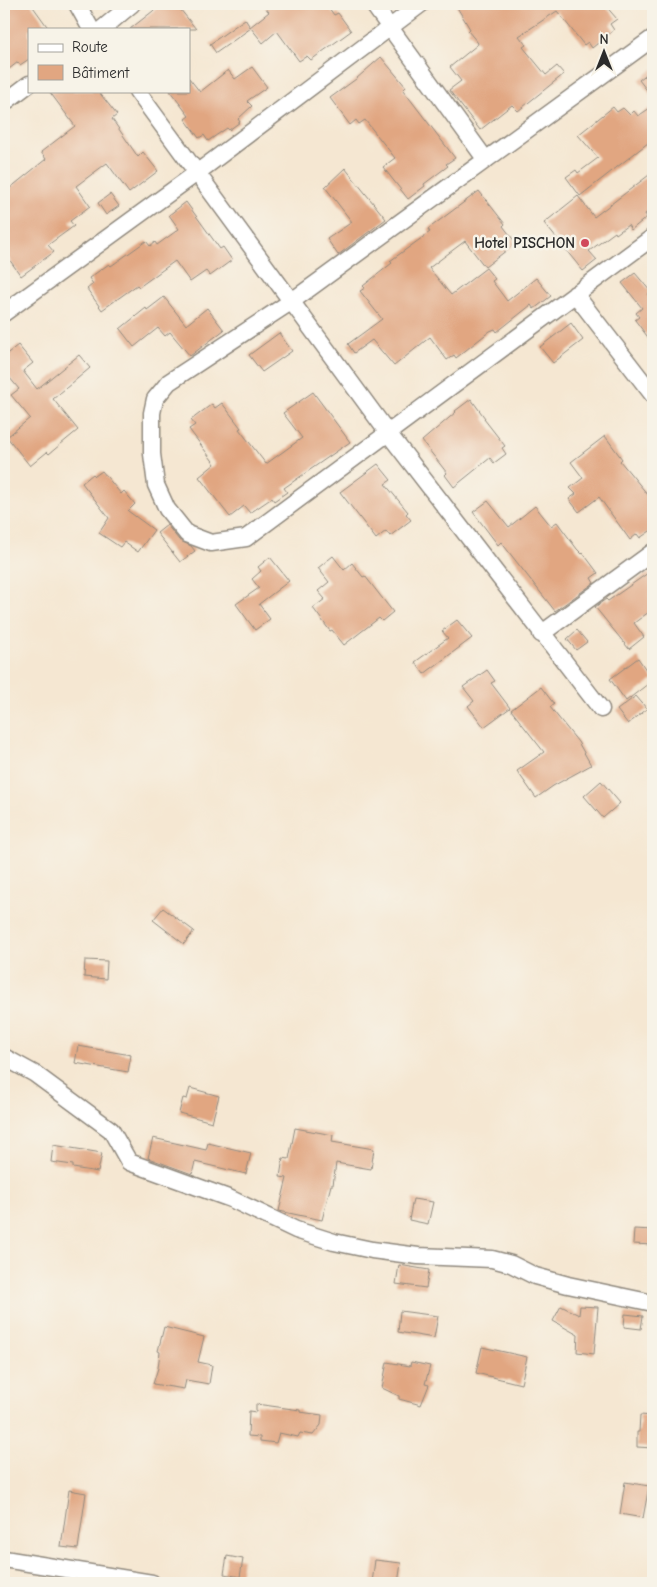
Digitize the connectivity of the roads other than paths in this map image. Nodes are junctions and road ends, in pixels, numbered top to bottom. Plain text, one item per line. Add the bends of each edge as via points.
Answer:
1 (77, 4) edge
2 (132, 4) edge
3 (373, 4) edge
4 (421, 4) edge
5 (390, 27) junction
6 (90, 28) edge
7 (103, 28) edge
8 (653, 38) edge
9 (28, 85) edge
10 (138, 92) edge
11 (4, 103) edge
12 (486, 160) junction
13 (198, 172) junction
14 (653, 237) edge
15 (575, 294) junction
16 (292, 301) junction
17 (4, 312) edge
18 (653, 395) edge
19 (388, 433) junction
20 (653, 552) edge
21 (541, 634) junction
22 (601, 709) dead end
23 (4, 1057) edge
24 (653, 1303) edge
25 (4, 1559) edge
26 (152, 1583) edge

1 - 6 street
2 - 7 street
3 - 5 street
4 - 5 street
5 - 12 street
5 - 13 street
8 - 12 street
9 - 11 street
10 - 13 street
12 - 16 street
13 - 16 street
13 - 17 street
14 - 15 street
15 - 18 street
15 - 19 street
16 - 19 street
16 - 19 street via 169,382 155,399 152,454 156,485 167,509 187,534 211,543 246,538
19 - 21 street
20 - 21 street
21 - 22 street
23 - 24 street via 34,1074 111,1130 128,1162 231,1199 296,1230 372,1250 492,1260 568,1285
25 - 26 street

